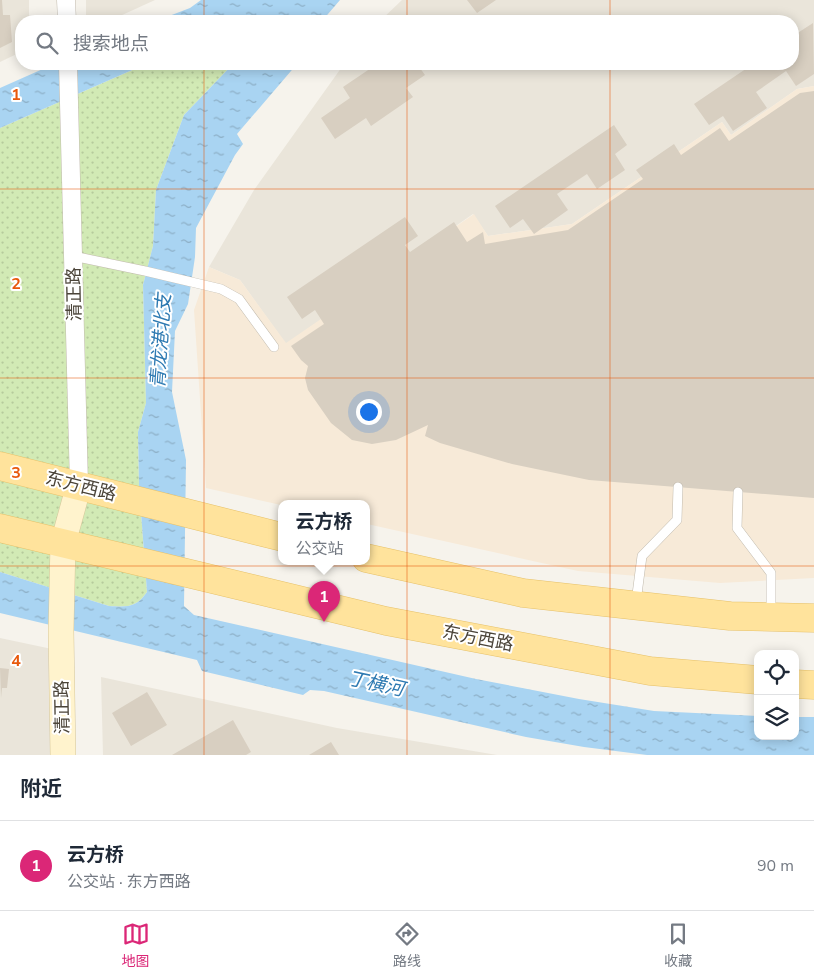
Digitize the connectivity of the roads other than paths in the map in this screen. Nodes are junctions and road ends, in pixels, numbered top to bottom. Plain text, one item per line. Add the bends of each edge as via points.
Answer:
1 (66, 0) edge
2 (67, 15) edge
3 (68, 70) edge
4 (73, 256) junction
5 (274, 347) dead end
6 (0, 466) edge
7 (79, 485) junction
8 (678, 487) dead end
9 (738, 492) dead end
10 (0, 528) edge
11 (278, 536) edge
12 (70, 545) junction
13 (370, 559) edge
14 (636, 606) junction
15 (771, 617) junction
16 (814, 618) edge
17 (68, 634) junction
18 (754, 680) edge
19 (799, 684) edge
20 (814, 685) edge
21 (63, 755) edge
22 (77, 755) edge

1 - 2 street
3 - 4 street, 清正路
4 - 5 lane via 221,289 239,299
4 - 7 street, 清正路
6 - 7 main road, 东方西路
7 - 11 main road, 东方西路
7 - 12 street, 清正路
8 - 14 lane via 677,520 642,556
9 - 15 lane via 737,528 772,573
10 - 12 main road
12 - 17 street, 清正路
12 - 18 main road, 东方西路 via 386,621 650,671
13 - 14 main road via 524,593
14 - 15 main road
15 - 16 main road
17 - 21 street, 清正路
17 - 22 street, 清正路
19 - 20 main road

